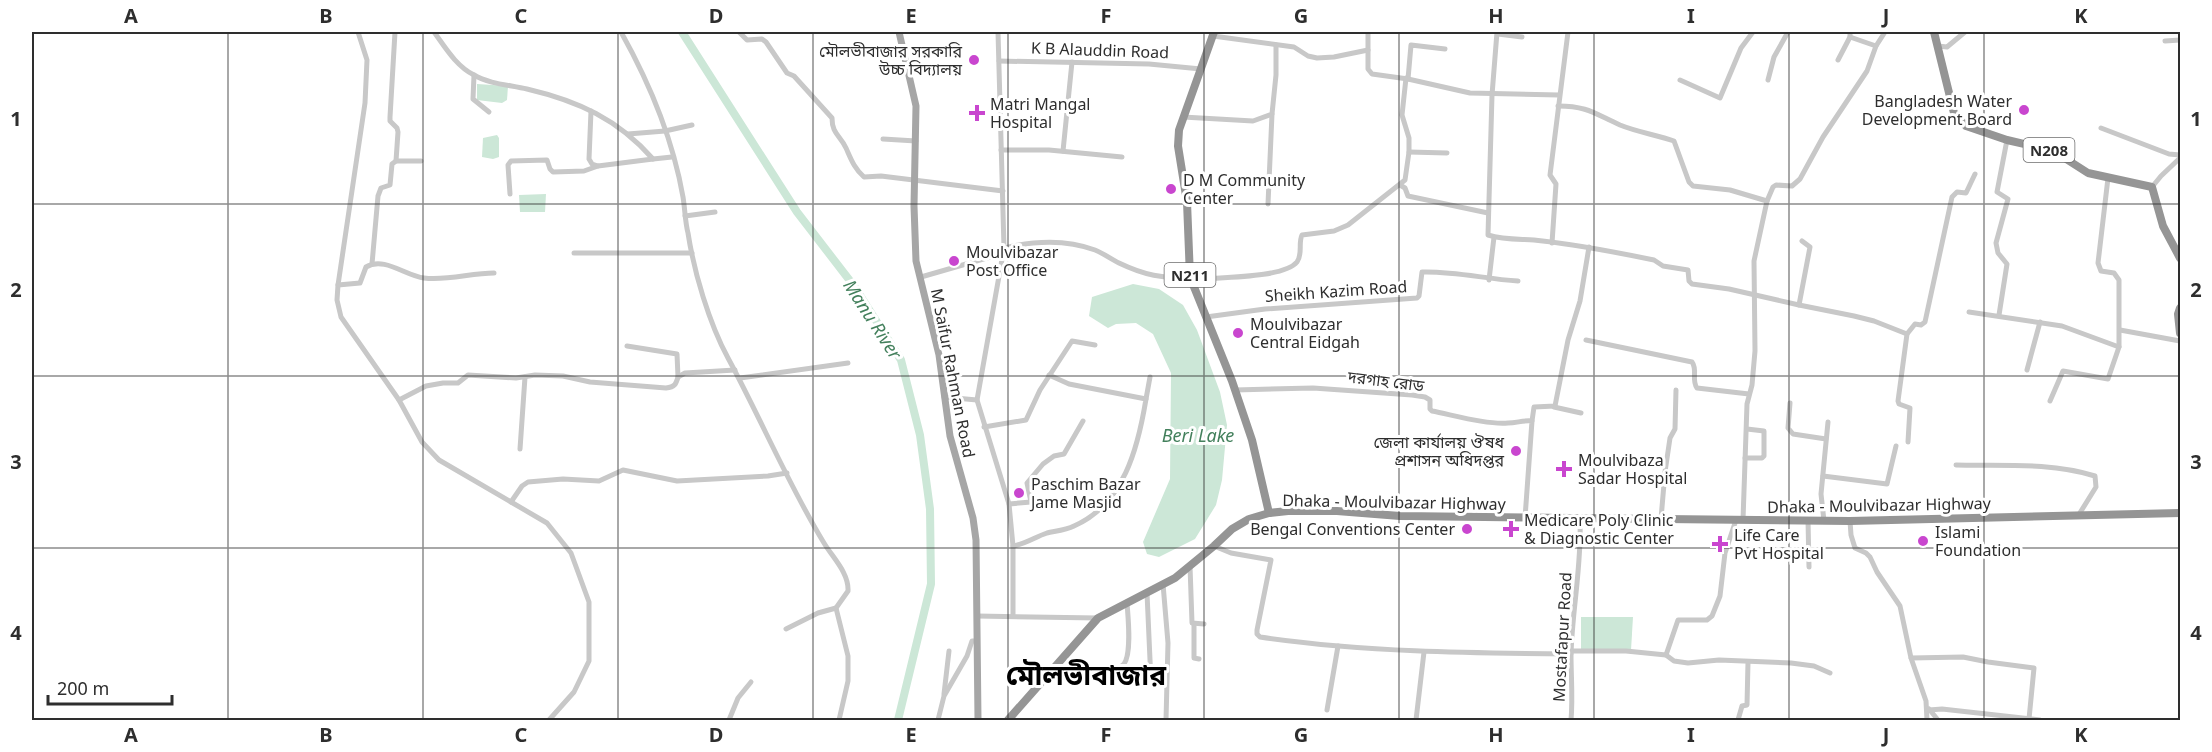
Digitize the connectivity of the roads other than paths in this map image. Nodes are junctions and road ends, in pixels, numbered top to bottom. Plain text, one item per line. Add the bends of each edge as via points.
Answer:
1 (357, 32) edge
2 (395, 32) edge
3 (434, 32) edge
4 (621, 32) edge
5 (739, 32) edge
6 (899, 32) edge
7 (998, 32) edge
8 (1369, 32) edge
9 (1568, 32) edge
10 (1753, 32) edge
11 (1788, 32) edge
12 (1885, 32) edge
13 (1934, 32) edge
14 (1965, 32) edge
15 (1498, 33) edge
16 (1214, 34) edge
17 (1850, 34) edge
18 (1522, 38) dead end
19 (2181, 40) edge
20 (2165, 41) dead end
21 (1276, 45) junction
22 (1876, 46) junction
23 (1938, 46) junction
24 (1445, 49) dead end
25 (1368, 50) junction
26 (1838, 60) dead end
27 (999, 61) junction
28 (1072, 62) junction
29 (1201, 69) junction
30 (474, 75) junction
31 (1407, 79) junction
32 (1680, 80) dead end
33 (1767, 80) dead end
34 (1492, 95) junction
35 (1559, 95) junction
36 (1558, 106) junction
37 (591, 111) junction
38 (489, 112) dead end
39 (1272, 114) junction
40 (1183, 117) junction
41 (692, 125) dead end
42 (2101, 128) dead end
43 (665, 131) junction
44 (628, 134) junction
45 (883, 139) dead end
46 (2007, 140) junction
47 (916, 141) junction
48 (1001, 150) junction
49 (1063, 151) junction
50 (1409, 152) junction
51 (1448, 153) dead end
52 (2181, 156) edge
53 (672, 157) junction
54 (1122, 157) dead end
55 (653, 159) junction
56 (396, 161) junction
57 (421, 161) dead end
58 (597, 166) junction
59 (1975, 174) dead end
60 (2108, 178) junction
61 (914, 181) junction
62 (1400, 184) junction
63 (2152, 187) junction
64 (1003, 191) junction
65 (510, 195) dead end
66 (1767, 201) junction
67 (1268, 204) dead end
68 (716, 212) dead end
69 (1488, 213) junction
70 (685, 216) junction
71 (1494, 237) junction
72 (1802, 241) dead end
73 (1552, 243) junction
74 (1588, 247) junction
75 (1004, 251) junction
76 (574, 253) dead end
77 (692, 253) junction
78 (2181, 258) edge
79 (372, 264) junction
80 (494, 273) dead end
81 (921, 278) junction
82 (1191, 278) junction
83 (1489, 280) junction
84 (1518, 281) dead end
85 (338, 285) junction
86 (1754, 295) junction
87 (1799, 305) junction
88 (2181, 308) edge
89 (1969, 312) dead end
90 (1999, 315) junction
91 (1206, 317) junction
92 (2040, 322) junction
93 (2120, 330) junction
94 (2181, 333) edge
95 (1907, 334) junction
96 (1586, 340) dead end
97 (2181, 341) edge
98 (1095, 345) dead end
99 (627, 346) dead end
100 (2119, 347) junction
101 (848, 363) dead end
102 (735, 370) junction
103 (2027, 370) dead end
104 (1049, 375) junction
105 (525, 377) junction
106 (678, 377) junction
107 (1150, 377) dead end
108 (740, 378) junction
109 (1235, 390) junction
110 (1676, 390) dead end
111 (1749, 394) junction
112 (944, 397) junction
113 (1146, 399) junction
114 (399, 400) junction
115 (977, 400) junction
116 (2050, 400) dead end
117 (1790, 403) dead end
118 (1554, 407) junction
119 (1581, 413) dead end
120 (1083, 421) dead end
121 (1532, 421) junction
122 (1828, 422) dead end
123 (984, 427) junction
124 (1747, 429) junction
125 (1826, 439) junction
126 (1908, 442) dead end
127 (1896, 446) dead end
128 (520, 449) dead end
129 (1745, 458) junction
130 (1956, 465) dead end
131 (787, 473) junction
132 (1823, 476) junction
133 (511, 502) junction
134 (1009, 504) junction
135 (1269, 513) junction
136 (2181, 513) edge
137 (2078, 516) junction
138 (1526, 518) junction
139 (1580, 519) junction
140 (1661, 519) junction
141 (1740, 520) junction
142 (1808, 520) junction
143 (1824, 520) junction
144 (1850, 521) junction
145 (1013, 546) junction
146 (1214, 546) junction
147 (1190, 567) junction
148 (1809, 567) dead end
149 (1163, 584) junction
150 (1147, 593) junction
151 (1127, 603) junction
152 (836, 608) junction
153 (977, 616) junction
154 (1013, 616) junction
155 (1098, 618) junction
156 (1194, 624) junction
157 (1204, 624) dead end
158 (786, 629) dead end
159 (977, 641) junction
160 (1338, 646) junction
161 (949, 651) dead end
162 (1424, 652) junction
163 (1571, 652) junction
164 (1666, 655) junction
165 (1911, 658) junction
166 (1198, 659) dead end
167 (1748, 662) junction
168 (1830, 673) dead end
169 (1112, 679) dead end
170 (751, 682) dead end
171 (1151, 682) dead end
172 (944, 696) junction
173 (1928, 709) junction
174 (1328, 710) dead end
175 (2029, 719) edge
176 (549, 720) edge
177 (729, 720) edge
178 (839, 720) edge
179 (938, 720) edge
180 (978, 720) edge
181 (1008, 720) edge
182 (1166, 720) edge
183 (1416, 720) edge
184 (1571, 720) edge
185 (1738, 720) edge
186 (1927, 720) edge
187 (1938, 720) edge
188 (2040, 720) edge

1 - 85 street via 367,60 365,103
2 - 56 street via 390,121 398,132
3 - 30 street via 458,64
4 - 43 street
5 - 61 street via 747,40 766,42 787,73 832,118 835,132 864,177
6 - 47 main road, M Saifur Rahman Road via 916,106
7 - 27 street
8 - 25 street
9 - 35 street
10 - 32 street via 1741,48 1720,98
11 - 33 street
12 - 22 street
13 - 23 highway, N208
14 - 23 street via 1947,47
15 - 18 street
15 - 34 street
16 - 21 street
16 - 29 highway, N211
17 - 22 street
17 - 26 street
19 - 20 street
21 - 25 street via 1317,58
21 - 39 street
22 - 66 street via 1867,71 1800,179 1792,186 1773,187
23 - 46 highway, N208 via 1954,112 1966,126
24 - 31 street via 1411,45
25 - 31 street via 1369,72
27 - 28 street, K B Alauddin Road
27 - 48 street
28 - 29 street, K B Alauddin Road
28 - 49 street
29 - 40 highway, N211
30 - 37 street via 562,98
30 - 38 street via 473,99
31 - 34 street
31 - 50 street via 1402,115
34 - 35 street
34 - 69 street
35 - 36 street
36 - 66 street via 1577,106 1623,126 1674,141 1693,186 1730,190
36 - 73 street via 1550,175 1556,184
37 - 44 street
37 - 58 street via 589,159
39 - 40 street via 1253,121
39 - 67 street
40 - 82 highway, N211 via 1178,146 1187,202
41 - 43 street
42 - 52 street
43 - 44 street
43 - 53 street
44 - 55 street
45 - 47 street
46 - 60 highway, N208 via 2046,149 2088,172
46 - 90 street via 1997,192 2008,199 1996,243 2007,264
47 - 61 main road, M Saifur Rahman Road
48 - 49 street
48 - 64 street
49 - 54 street
50 - 51 street
50 - 62 street via 1407,178
52 - 63 street
53 - 55 street
53 - 70 street
55 - 58 street
56 - 57 street
56 - 79 street via 392,164 390,185 379,191
58 - 65 street via 584,171 553,172 547,160 511,161
59 - 95 street via 1966,193 1958,192 1952,197 1925,322 1921,326 1915,324
60 - 63 highway, N208
60 - 93 street via 2098,263 2101,271 2114,273 2119,280
61 - 64 street
61 - 81 main road, M Saifur Rahman Road via 916,261
62 - 69 street via 1408,196
62 - 82 street via 1348,225 1302,235 1299,258 1292,266 1251,276
63 - 78 highway via 2163,226
64 - 75 street
66 - 86 street via 1755,261
68 - 70 street
69 - 71 street via 1488,234
70 - 77 street
71 - 73 street
71 - 83 street
72 - 87 street via 1810,247
73 - 74 street
74 - 86 street via 1686,269 1692,284
74 - 118 street via 1580,301
75 - 81 street
75 - 82 street via 1033,242 1064,243 1095,250 1148,275
75 - 115 street
76 - 77 street
77 - 102 street via 717,334
79 - 80 street via 393,266 424,278
79 - 85 street via 366,267 360,283
81 - 112 main road, M Saifur Rahman Road via 939,355
82 - 91 highway, N211
83 - 84 street, Sheikh Kazim Road
83 - 91 street, Sheikh Kazim Road via 1468,274 1422,272 1417,298
85 - 114 street via 341,317
86 - 87 street
86 - 111 street via 1755,351
87 - 95 street via 1874,321
88 - 94 highway
89 - 90 street
90 - 92 street
91 - 109 highway, N211
92 - 100 street
92 - 103 street
93 - 97 street
93 - 100 street
95 - 126 street via 1898,401 1910,408
96 - 111 street via 1692,362 1697,388
98 - 104 street via 1072,340
99 - 106 street via 677,354
100 - 116 street via 2108,379 2063,370
101 - 108 street
102 - 106 street via 685,373
102 - 108 street
104 - 113 street via 1069,384
104 - 123 street via 1026,420
105 - 106 street via 562,376 666,388 676,384
105 - 114 street via 468,375 458,383 426,386
105 - 128 street
107 - 113 street
108 - 131 street
109 - 121 street, দরগাহ রোড via 1313,388 1412,395 1430,400 1432,411 1489,422
109 - 135 highway, N211 via 1252,440
110 - 140 street via 1675,429 1670,438
111 - 124 street
112 - 115 street
112 - 153 main road, M Saifur Rahman Road via 950,436 973,518
113 - 145 street via 1128,471 1103,506 1073,527
114 - 133 street via 422,442 439,460
115 - 123 street
117 - 125 street via 1790,431
118 - 119 street
118 - 121 street via 1534,407
120 - 134 street via 1064,454 1042,464 1027,483 1031,502
121 - 138 street
122 - 125 street
123 - 134 street
124 - 129 street
124 - 129 street via 1764,430 1764,456
125 - 132 street
127 - 132 street via 1887,484
129 - 141 street
130 - 137 street via 2037,467 2095,476 2096,487
131 - 133 street via 676,481 623,470 599,482 563,479 528,483
131 - 152 street via 847,579 848,591
132 - 143 street
133 - 176 street via 547,523 571,553 589,602 589,661 574,692
134 - 145 street
135 - 138 highway, Dhaka - Moulvibazar Highway via 1337,511
135 - 146 highway, Dhaka - Moulvibazar Highway via 1232,529
136 - 137 highway, Dhaka - Moulvibazar Highway
137 - 144 highway, Dhaka - Moulvibazar Highway
138 - 139 highway, Dhaka - Moulvibazar Highway
139 - 140 highway, Dhaka - Moulvibazar Highway
139 - 163 street, Mostafapur Road
140 - 141 highway, Dhaka - Moulvibazar Highway
141 - 142 highway, Dhaka - Moulvibazar Highway
141 - 164 street via 1725,553 1720,596 1712,616 1707,620 1678,620
142 - 143 highway, Dhaka - Moulvibazar Highway
142 - 148 street
143 - 144 highway, Dhaka - Moulvibazar Highway
144 - 165 street via 1855,548 1870,557 1900,606
145 - 154 street
146 - 147 highway, Dhaka - Moulvibazar Highway
146 - 160 street via 1271,560 1257,630 1260,637
147 - 149 highway, Dhaka - Moulvibazar Highway
147 - 156 street
149 - 150 highway, Dhaka - Moulvibazar Highway
149 - 182 street via 1168,643
150 - 151 highway, Dhaka - Moulvibazar Highway
150 - 171 street
151 - 155 highway, Dhaka - Moulvibazar Highway
151 - 169 street via 1126,659
152 - 158 street
152 - 178 street via 848,656 848,681
153 - 154 street
153 - 159 main road, M Saifur Rahman Road
154 - 155 street
155 - 181 highway, Dhaka - Moulvibazar Highway
156 - 157 street
156 - 166 street via 1194,658
159 - 172 street via 972,641
159 - 180 main road, M Saifur Rahman Road
160 - 162 street
160 - 174 street
161 - 172 street
162 - 163 street
162 - 183 street
163 - 164 street
163 - 184 street, Mostafapur Road
164 - 167 street via 1674,662
165 - 173 street
165 - 175 street via 1963,657 2034,668
167 - 168 street via 1814,666
167 - 185 street via 1747,705 1742,706
170 - 177 street via 738,698
172 - 179 street
173 - 175 street
173 - 186 street
173 - 187 street
175 - 188 street

